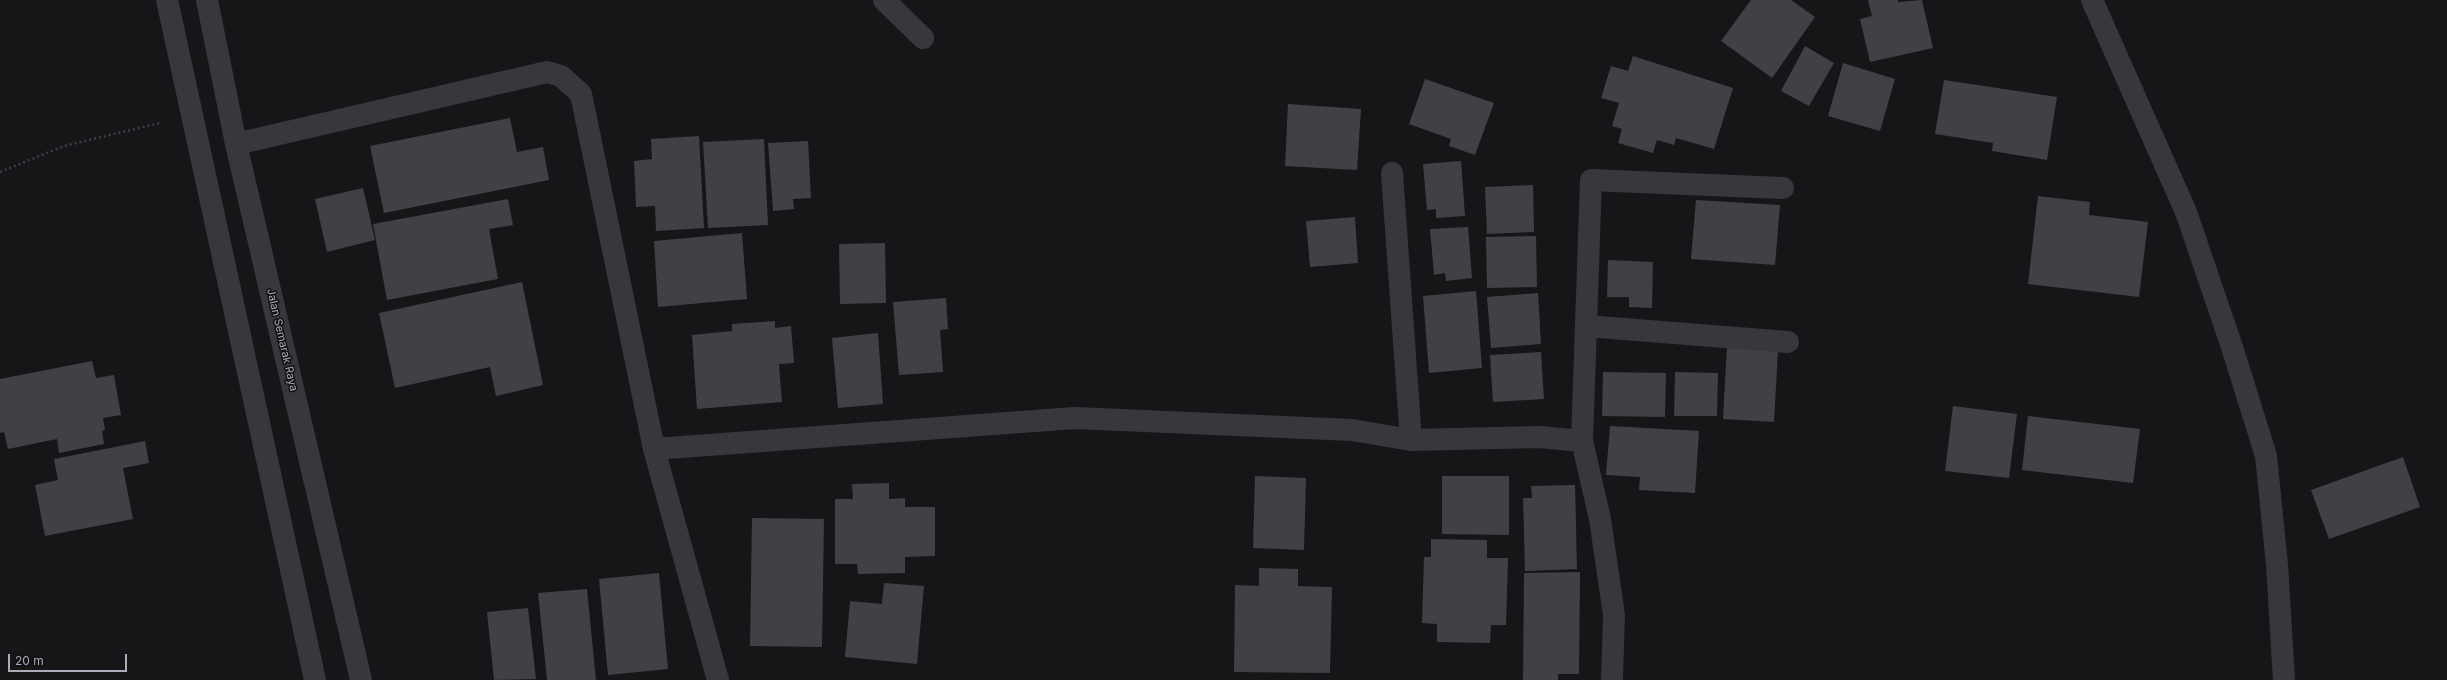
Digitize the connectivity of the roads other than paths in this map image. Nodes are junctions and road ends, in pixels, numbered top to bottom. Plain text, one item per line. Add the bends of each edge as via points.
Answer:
1 (167, 0) edge
2 (207, 0) edge
3 (884, 0) edge
4 (2092, 0) edge
5 (923, 38) dead end
6 (236, 144) junction
7 (1392, 173) dead end
8 (1783, 188) dead end
9 (1586, 326) junction
10 (1788, 342) dead end
11 (1411, 440) junction
12 (1582, 441) junction
13 (654, 449) junction
14 (315, 680) edge
15 (361, 680) edge
16 (718, 680) edge
17 (1612, 680) edge
18 (2284, 680) edge

1 - 14 street
2 - 6 street, Jalan Semarak Raya
3 - 5 street
4 - 18 street via 2186,212 2266,456 2277,565
6 - 13 street via 546,72 561,76 581,94
6 - 15 street, Jalan Semarak Raya
7 - 11 street
8 - 9 street via 1591,180
9 - 10 street
9 - 12 street
11 - 12 street via 1539,437
11 - 13 street via 1352,430 1076,418
12 - 17 street via 1600,519 1614,616
13 - 16 street

